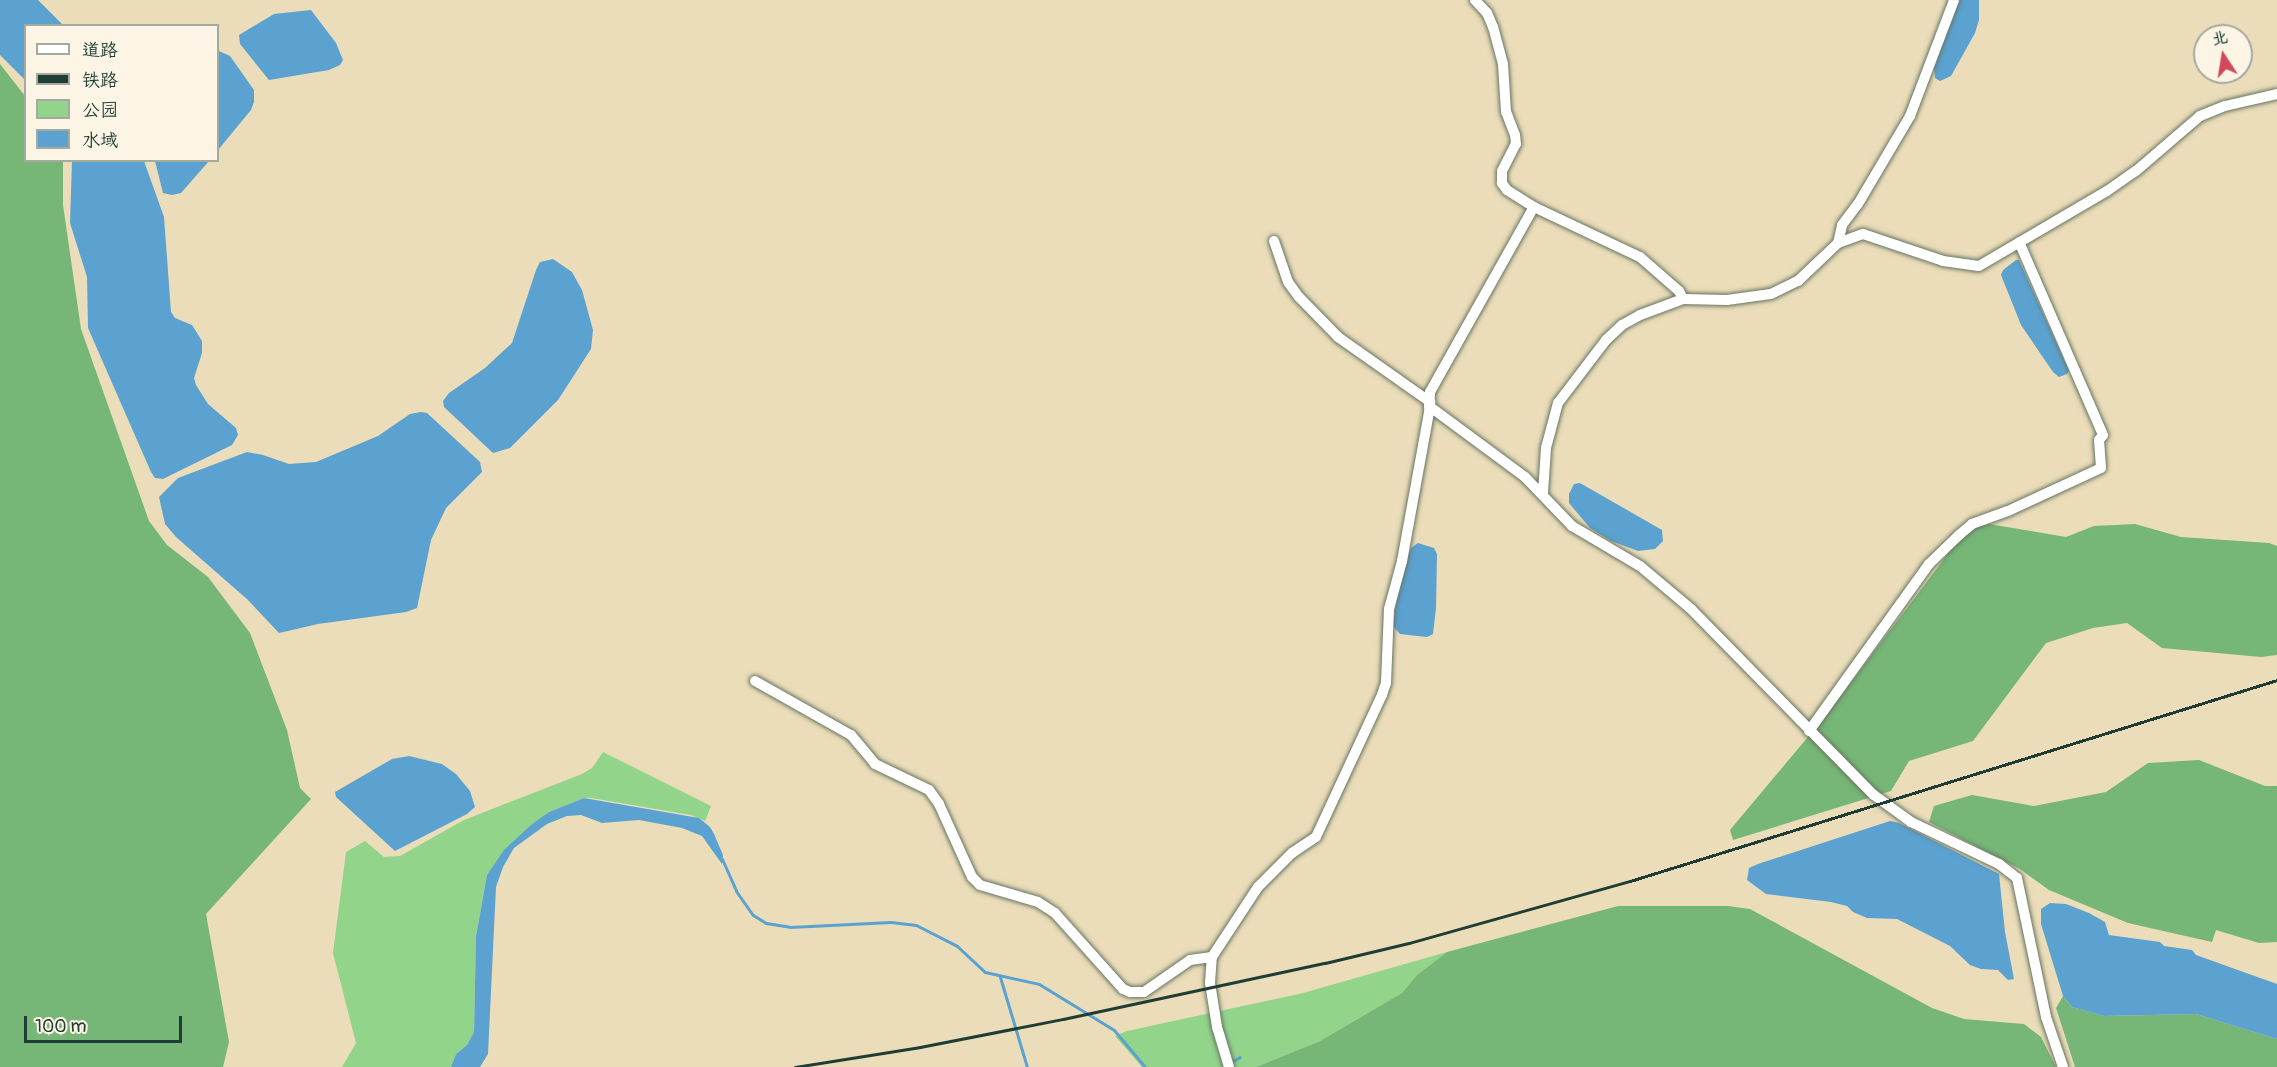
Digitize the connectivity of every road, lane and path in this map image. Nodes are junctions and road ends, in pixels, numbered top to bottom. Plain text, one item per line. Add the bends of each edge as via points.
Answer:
1 (1475, 0) edge
2 (1954, 0) edge
3 (2277, 94) edge
4 (1534, 207) junction
5 (1274, 241) dead end
6 (2019, 242) junction
7 (1838, 243) junction
8 (1683, 299) junction
9 (1429, 404) junction
10 (1543, 493) junction
11 (755, 681) dead end
12 (1809, 731) junction
13 (1212, 957) junction
14 (1229, 1067) edge
15 (2063, 1067) edge

1 - 4 street via 1493,27 1503,64 1506,112 1515,135 1516,144 1502,171 1502,183
2 - 7 street via 1910,116 1842,225
3 - 6 street via 2200,116 2136,171
4 - 8 street via 1640,257
4 - 9 street via 1433,386
5 - 9 street via 1288,282 1299,297 1338,336
6 - 7 street via 1979,266 1970,267 1868,233
6 - 12 street via 2103,435 2099,440 2101,468 1972,524 1959,535 1929,564
7 - 8 street via 1798,281 1771,294 1727,300
8 - 10 street via 1622,325 1588,361 1555,411 1543,465
9 - 10 street
9 - 13 street via 1402,561 1389,609 1386,683 1382,695 1316,837 1292,853 1258,887
10 - 12 street via 1579,531 1640,566 1691,609
11 - 13 street via 851,735 875,764 930,790 972,877 980,885 1038,902 1055,913 1122,989 1144,992 1190,960
12 - 15 street via 1874,795 1904,818 1999,864 2017,878 2046,1017
13 - 14 street via 1210,983

